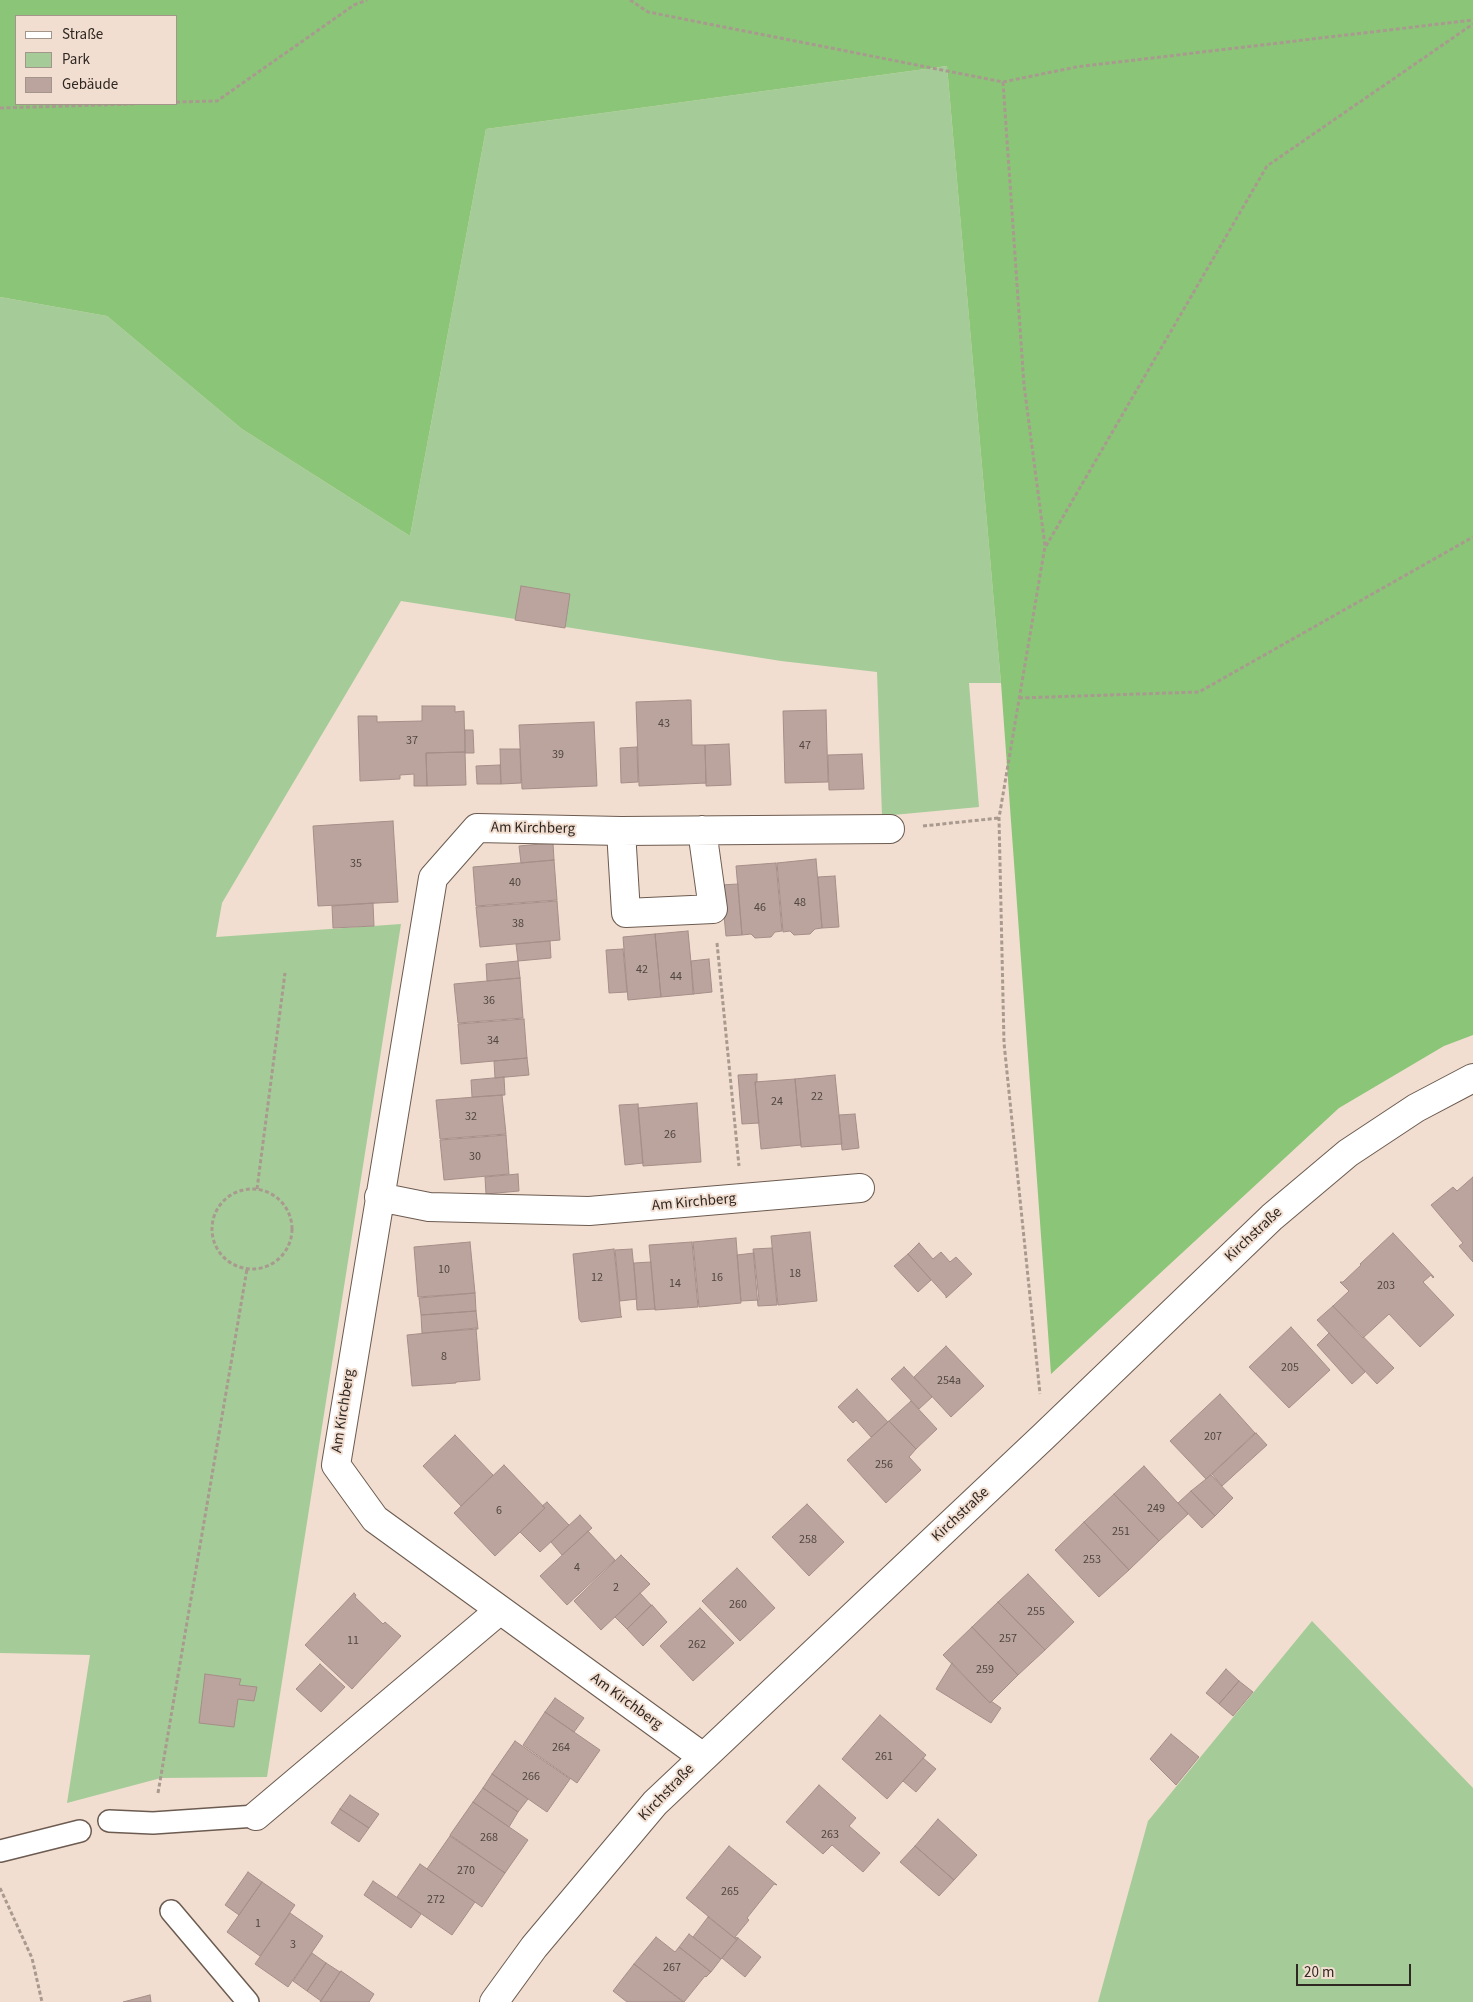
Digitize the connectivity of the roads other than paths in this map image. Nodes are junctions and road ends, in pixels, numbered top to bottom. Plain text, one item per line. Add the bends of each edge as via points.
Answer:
1 (890, 829) road end
2 (702, 830) junction
3 (621, 831) junction
4 (1473, 1078) edge
5 (860, 1188) dead end
6 (379, 1197) junction
7 (500, 1610) junction
8 (703, 1757) junction
9 (256, 1816) joint
10 (109, 1821) dead end
11 (80, 1831) dead end
12 (0, 1851) edge
13 (171, 1911) dead end
14 (248, 2002) edge
15 (494, 2002) edge

1 - 2 street, Am Kirchberg
2 - 3 street, Am Kirchberg
2 - 3 street via 714,909 626,913
3 - 6 street, Am Kirchberg via 477,828 432,878
4 - 8 street, Kirchstraße via 1416,1108 1340,1159 1272,1217
5 - 6 street, Am Kirchberg via 589,1211 430,1207
6 - 7 street, Am Kirchberg via 336,1465 375,1519
7 - 8 street, Am Kirchberg
7 - 9 street
8 - 15 street, Kirchstraße via 656,1803 600,1866
9 - 10 lane via 153,1823
11 - 12 lane
13 - 14 lane

